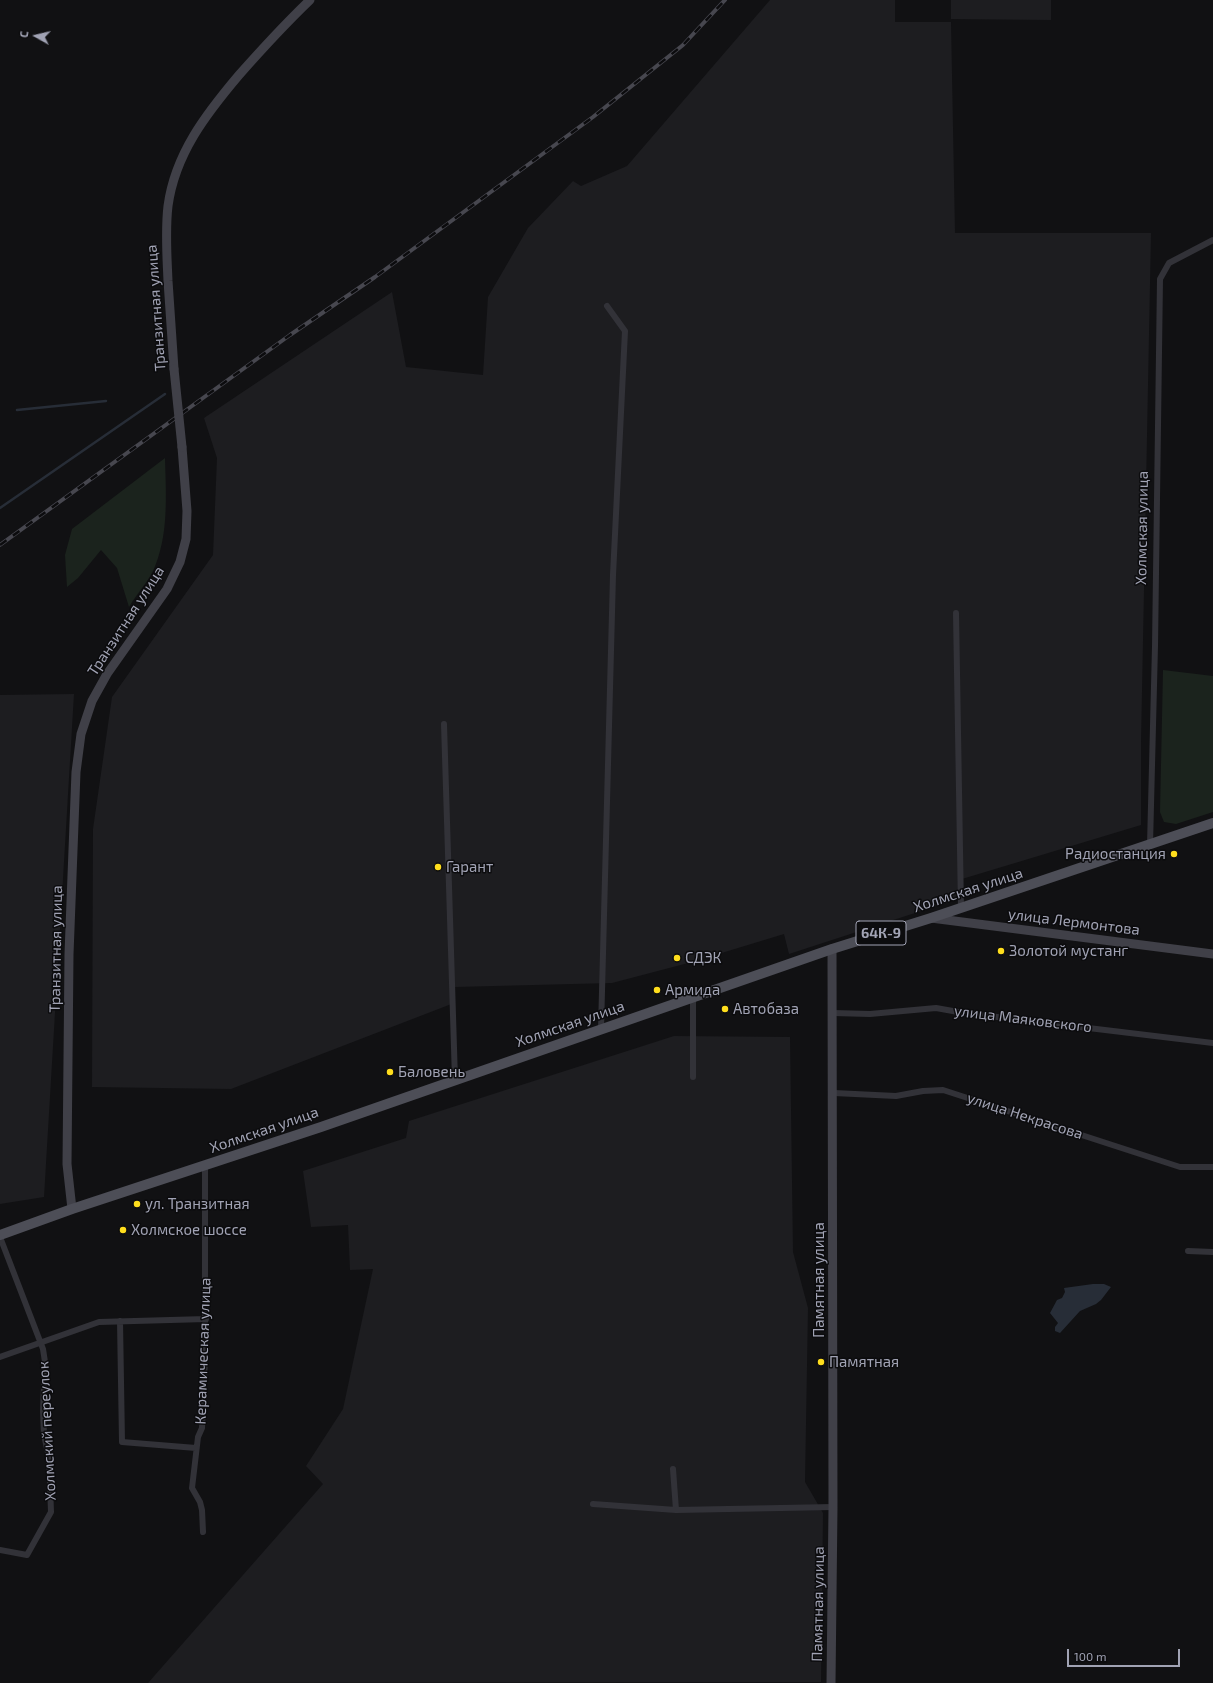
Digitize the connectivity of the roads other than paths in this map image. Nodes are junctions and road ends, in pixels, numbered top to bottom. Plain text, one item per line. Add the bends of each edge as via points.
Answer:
1 (310, 0) edge
2 (1213, 240) edge
3 (607, 306) dead end
4 (956, 613) dead end
5 (444, 724) dead end
6 (1213, 823) edge
7 (1150, 845) junction
8 (961, 908) junction
9 (931, 918) junction
10 (832, 949) junction
11 (1213, 954) edge
12 (693, 998) junction
13 (833, 1013) junction
14 (601, 1029) junction
15 (1213, 1043) edge
16 (693, 1077) dead end
17 (456, 1080) junction
18 (834, 1093) junction
19 (205, 1166) junction
20 (1213, 1166) edge
21 (72, 1209) junction
22 (0, 1236) edge
23 (1188, 1251) dead end
24 (1213, 1252) edge
25 (206, 1319) junction
26 (120, 1321) junction
27 (40, 1343) junction
28 (0, 1357) edge
29 (196, 1448) junction
30 (674, 1469) dead end
31 (592, 1504) dead end
32 (833, 1507) junction
33 (676, 1510) junction
34 (203, 1532) dead end
35 (0, 1550) edge
36 (831, 1683) edge

1 - 21 main road, Транзитная улица, bridge via 214,104 195,131 181,158 171,190 166,230 186,539 180,562 167,589 107,674 92,701 81,734 76,772 69,954 67,1164
2 - 7 street, Холмская улица via 1169,263 1160,279
3 - 14 street via 625,331 613,575
4 - 8 street
5 - 17 street
6 - 7 main road, Холмская улица / 64К-9
7 - 8 main road, Холмская улица / 64К-9
8 - 9 main road, Холмская улица / 64К-9
9 - 10 main road, Холмская улица / 64К-9
9 - 11 main road, улица Лермонтова
10 - 12 main road, Холмская улица / 64К-9
10 - 13 main road, Памятная улица
12 - 14 main road, Холмская улица / 64К-9
12 - 16 street
13 - 15 street, улица Маяковского via 870,1014 936,1008
13 - 18 main road, Памятная улица
14 - 17 main road, Холмская улица / 64К-9
17 - 19 main road, Холмская улица / 64К-9
18 - 20 street, улица Некрасова via 896,1096 943,1090 1180,1167
18 - 32 main road, Памятная улица
19 - 21 main road, Холмская улица / 64К-9
19 - 25 street, Керамическая улица
21 - 22 main road, Холмская улица / 64К-9
22 - 27 street, Холмский переулок
23 - 24 street
25 - 26 street
25 - 29 street, Керамическая улица via 202,1428
26 - 27 street via 99,1322
26 - 29 street via 122,1442
27 - 28 street
27 - 35 street, Холмский переулок via 45,1362 44,1435 49,1457 51,1512 27,1555
29 - 34 street, Керамическая улица via 192,1488 202,1510
30 - 33 street
31 - 33 street
32 - 33 street
32 - 36 main road, Памятная улица

